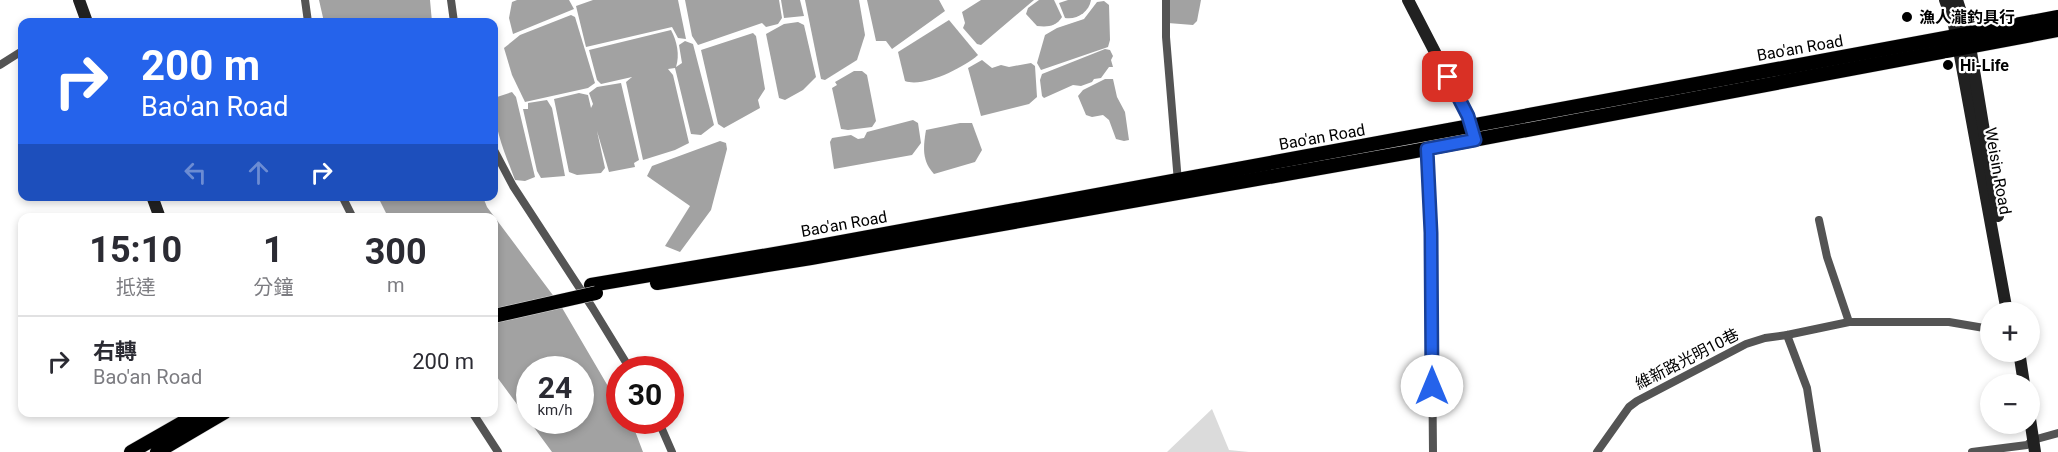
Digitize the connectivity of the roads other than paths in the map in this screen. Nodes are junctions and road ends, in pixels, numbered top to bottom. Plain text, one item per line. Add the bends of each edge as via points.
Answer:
1 (79, 0) edge
2 (305, 0) edge
3 (452, 0) edge
4 (1166, 0) edge
5 (1408, 0) edge
6 (1946, 0) edge
7 (1956, 0) edge
8 (2058, 17) edge
9 (83, 18) edge
10 (307, 18) edge
11 (454, 18) edge
12 (2058, 30) edge
13 (1963, 42) junction
14 (18, 54) edge
15 (0, 65) edge
16 (1472, 125) junction
17 (1423, 135) junction
18 (1475, 140) junction
19 (1427, 149) junction
20 (498, 158) edge
21 (1179, 187) junction
22 (1819, 220) dead end
23 (593, 289) junction
24 (2005, 302) edge
25 (2011, 302) edge
26 (498, 305) edge
27 (498, 315) edge
28 (1849, 322) junction
29 (1980, 327) edge
30 (1788, 335) junction
31 (622, 356) edge
32 (192, 417) edge
33 (216, 417) edge
34 (475, 417) edge
35 (2058, 433) edge
36 (664, 434) edge
37 (2030, 447) edge
38 (131, 452) edge
39 (157, 452) edge
40 (498, 452) edge
41 (672, 452) edge
42 (1433, 452) edge
43 (1597, 452) edge
44 (1817, 452) edge
45 (1972, 452) edge

1 - 9 main road
2 - 10 street
3 - 11 street
4 - 21 street
5 - 16 main road
6 - 13 main road
7 - 13 main road
8 - 13 main road, Bao'an Road
12 - 13 main road, Bao'an Road
13 - 16 main road, Bao'an Road
13 - 18 main road, Bao'an Road
13 - 24 main road, Weisin Road
13 - 25 main road, Weisin Road
14 - 15 street
16 - 17 main road, Bao'an Road
16 - 18 main road
17 - 19 street
17 - 21 main road, Bao'an Road
18 - 19 main road, Bao'an Road
19 - 21 main road, Bao'an Road
19 - 42 street
20 - 31 street
21 - 23 main road, Bao'an Road via 811,258
22 - 28 street
23 - 26 main road
23 - 27 main road, bridge
28 - 29 street, 維新路光明10巷 via 1956,323
28 - 30 street, 維新路光明10巷
30 - 43 street, 維新路光明10巷 via 1748,343 1637,401
30 - 44 street via 1807,388
32 - 38 main road
33 - 39 main road
34 - 40 street
35 - 37 street
36 - 41 street
37 - 45 street

